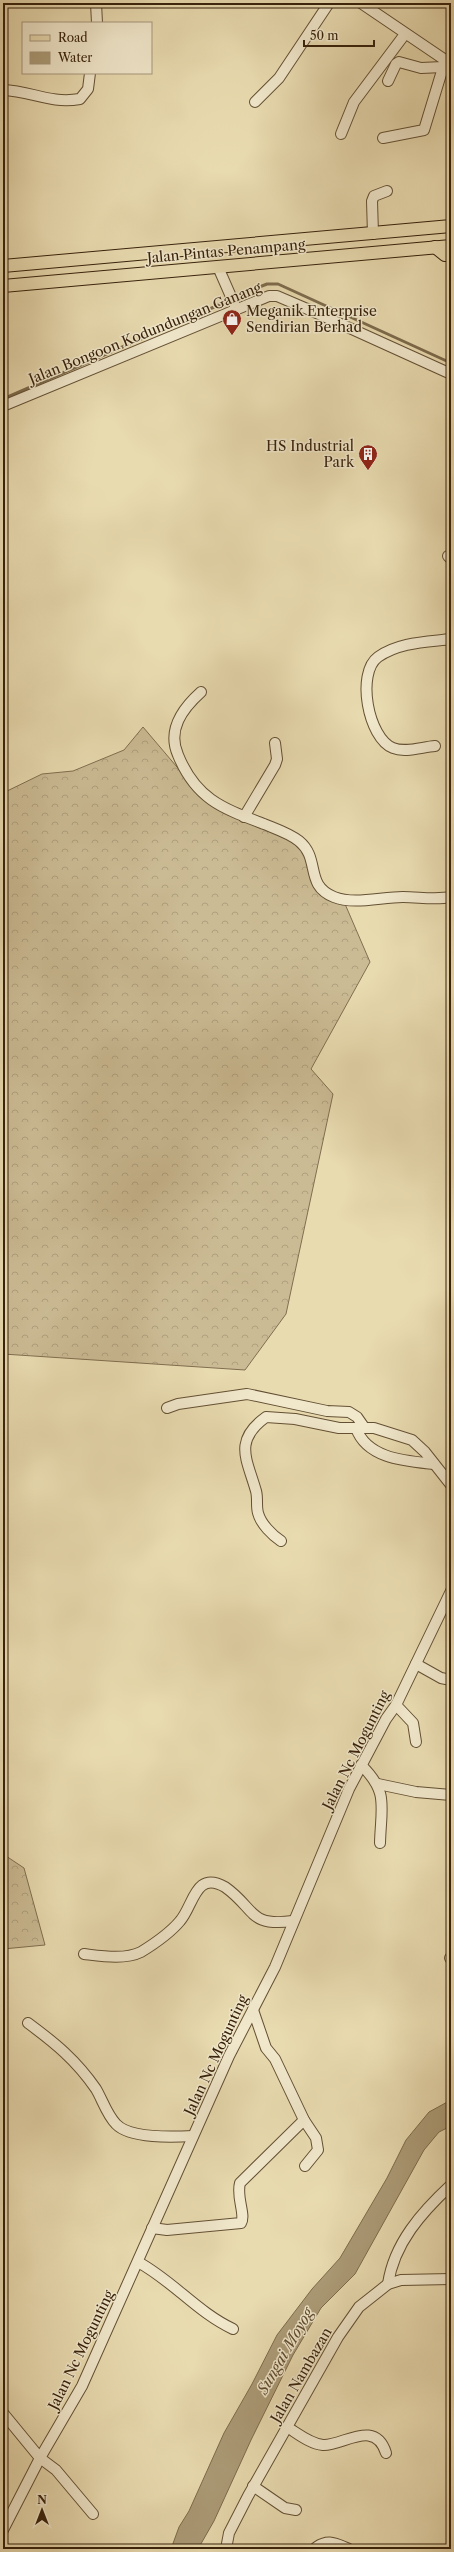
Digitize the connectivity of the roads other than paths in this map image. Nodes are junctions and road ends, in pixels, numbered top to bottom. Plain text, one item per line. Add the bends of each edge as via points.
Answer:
1 (96, 3) edge
2 (329, 3) edge
3 (361, 3) edge
4 (97, 22) edge
5 (405, 34) junction
6 (446, 64) edge
7 (90, 74) edge
8 (388, 81) dead end
9 (3, 90) edge
10 (256, 102) dead end
11 (341, 134) dead end
12 (383, 138) dead end
13 (387, 191) dead end
14 (451, 226) edge
15 (372, 234) junction
16 (451, 246) edge
17 (435, 247) junction
18 (451, 255) edge
19 (3, 266) edge
20 (218, 267) junction
21 (3, 286) edge
22 (236, 308) junction
23 (451, 374) edge
24 (3, 406) edge
25 (451, 639) edge
26 (200, 692) dead end
27 (275, 743) dead end
28 (435, 746) dead end
29 (244, 817) junction
30 (451, 897) edge
31 (167, 1408) dead end
32 (360, 1428) junction
33 (434, 1464) junction
34 (451, 1485) edge
35 (281, 1541) dead end
36 (451, 1591) edge
37 (416, 1664) junction
38 (451, 1680) edge
39 (396, 1705) junction
40 (416, 1742) dead end
41 (361, 1765) junction
42 (378, 1784) junction
43 (451, 1795) edge
44 (380, 1843) dead end
45 (293, 1921) junction
46 (84, 1954) dead end
47 (253, 2010) junction
48 (28, 2023) dead end
49 (304, 2120) junction
50 (194, 2136) junction
51 (305, 2166) dead end
52 (451, 2185) edge
53 (152, 2228) junction
54 (138, 2262) junction
55 (451, 2279) edge
56 (388, 2284) junction
57 (233, 2329) dead end
58 (3, 2413) edge
59 (287, 2427) junction
60 (386, 2453) dead end
61 (40, 2458) junction
62 (253, 2486) junction
63 (296, 2510) dead end
64 (93, 2514) dead end
65 (3, 2530) edge
66 (226, 2549) edge
67 (314, 2549) edge
68 (349, 2549) edge

1 - 4 street
2 - 10 street via 279,78
3 - 5 street
5 - 6 street
5 - 11 street via 354,102
6 - 8 street via 421,68 399,62
6 - 12 street via 424,130
7 - 9 street via 88,89 80,99 49,100 23,91
13 - 15 street via 374,196 372,201
14 - 15 main road, Jalan Pintas Penampang
15 - 19 main road, Jalan Pintas Penampang
16 - 17 main road, Jalan Pintas Penampang
17 - 18 main road via 445,255
17 - 20 main road, Jalan Pintas Penampang
20 - 21 main road, Jalan Pintas Penampang
20 - 22 street
22 - 23 street, Jalan Bongoon Kodundungan Ganang via 260,298 277,296
22 - 24 street, Jalan Bongoon Kodundungan Ganang
25 - 28 street via 398,647 378,656 368,669 367,697 375,727 381,738 391,748 401,750
26 - 29 street via 177,720 173,738 175,748 188,777 201,793 223,809
27 - 29 street via 275,765
29 - 30 street via 292,836 305,847 312,857 315,883 333,896 356,900
31 - 32 street via 178,1404 247,1394 327,1411 349,1412 357,1417
32 - 33 street via 412,1440
32 - 33 street via 364,1442 379,1453 409,1462
32 - 35 street via 339,1428 296,1419 266,1417 251,1429 244,1450 256,1491 258,1512 273,1536
33 - 34 street
36 - 37 street, Jalan Nc Mogunting
37 - 38 street via 441,1678
37 - 39 street, Jalan Nc Mogunting
39 - 40 street via 413,1723
39 - 41 street, Jalan Nc Mogunting
41 - 42 street
41 - 45 street, Jalan Nc Mogunting
42 - 43 street via 416,1792
42 - 44 street via 381,1791
45 - 46 street via 276,1924 261,1920 225,1887 219,1883 207,1883 196,1891 179,1922 141,1952 126,1956
45 - 47 street, Jalan Nc Mogunting via 275,1967
47 - 49 street via 266,2048 280,2070
47 - 50 street, Jalan Nc Mogunting via 229,2056
48 - 50 street via 66,2051 96,2089 116,2124 141,2134 163,2137
49 - 51 street via 316,2138 318,2150
49 - 53 street via 240,2183 237,2193 243,2214 241,2223 167,2230
50 - 53 street, Jalan Nc Mogunting
52 - 56 street via 420,2214 399,2250 390,2270
53 - 54 street, Jalan Nc Mogunting
54 - 57 street via 165,2279 211,2317
54 - 61 street, Jalan Nc Mogunting via 82,2386
55 - 56 street, Jalan Nambazan via 414,2278
56 - 59 street, Jalan Nambazan via 367,2299 348,2321
58 - 61 street
59 - 60 street via 322,2445 348,2437 374,2437 383,2444
59 - 62 street, Jalan Nambazan
61 - 64 street via 56,2470
61 - 65 street, Jalan Nc Mogunting
62 - 63 street via 286,2508
62 - 66 street, Jalan Nambazan via 230,2532
67 - 68 street via 325,2541

